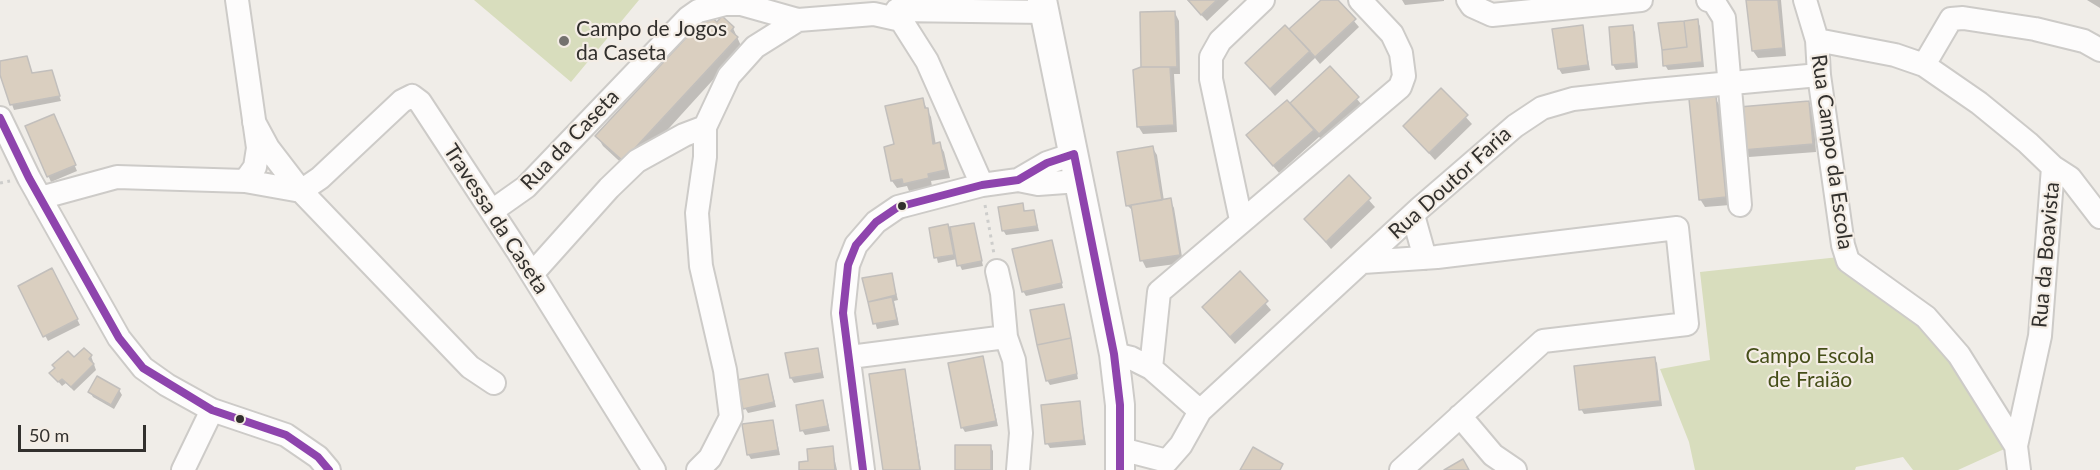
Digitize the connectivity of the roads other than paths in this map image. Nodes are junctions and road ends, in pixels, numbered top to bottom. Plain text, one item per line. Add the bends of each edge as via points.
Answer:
1 (237, 0) edge
2 (1263, 0) edge
3 (1360, 0) edge
4 (1468, 0) edge
5 (1641, 0) edge
6 (1708, 0) edge
7 (1805, 0) edge
8 (1043, 6) edge
9 (897, 10) edge
10 (798, 20) junction
11 (1818, 40) junction
12 (2100, 50) edge
13 (1924, 65) junction
14 (1820, 75) junction
15 (1730, 82) junction
16 (0, 118) edge
17 (254, 122) junction
18 (705, 127) junction
19 (1076, 167) junction
20 (2053, 167) junction
21 (245, 181) junction
22 (982, 185) junction
23 (301, 191) junction
24 (40, 198) junction
25 (1740, 204) dead end
26 (492, 211) junction
27 (1413, 214) junction
28 (2100, 218) edge
29 (1241, 220) junction
30 (1425, 258) junction
31 (1363, 262) junction
32 (997, 271) road end
33 (532, 274) junction
34 (1006, 337) junction
35 (1114, 354) junction
36 (850, 357) junction
37 (1151, 368) junction
38 (494, 383) dead end
39 (212, 410) junction
40 (1200, 411) junction
41 (1460, 416) junction
42 (2016, 446) junction
43 (1120, 460) edge
44 (1174, 466) edge
45 (183, 470) edge
46 (329, 470) edge
47 (654, 470) edge
48 (698, 470) edge
49 (863, 470) edge
50 (1018, 470) edge
51 (1401, 470) edge
52 (1515, 470) edge
53 (2019, 470) edge

1 - 17 street
2 - 29 street via 1220,41 1211,57 1211,80
3 - 29 street via 1392,34 1401,53 1404,76 1400,87
4 - 5 street via 1492,15
6 - 15 street via 1714,2 1724,18
7 - 11 street, Rua Campo da Escola
8 - 9 street
8 - 19 main road
9 - 10 street
9 - 22 street via 927,61
10 - 18 street via 755,47 729,76
10 - 26 street, Rua da Caseta via 741,4 698,11 526,187
11 - 13 street, Rua da Boavista via 1895,55
11 - 14 street, Rua Campo da Escola
12 - 13 street via 2084,41 2035,29 1962,18 1951,20
13 - 20 street, Rua da Boavista via 1979,103
14 - 15 street, Rua Doutor Faria
14 - 42 street, Rua Campo da Escola via 1848,261 1926,317 1959,355
15 - 25 street
15 - 27 street, Rua Doutor Faria via 1573,99 1542,108 1515,126
16 - 24 street
17 - 21 street via 258,148 255,166
17 - 23 street via 268,148
18 - 33 street via 638,161
18 - 48 street via 697,213 700,266 725,370 731,417 710,458
19 - 22 street via 1047,163 1018,180
19 - 35 main road
20 - 28 street via 2070,178
20 - 42 street, Rua da Boavista via 2040,336
21 - 23 street
21 - 24 street via 117,177
22 - 36 street via 898,207 876,222 856,245 848,265 843,313
23 - 26 street, Travessa da Caseta via 320,178 402,100 412,96 420,102
23 - 38 street via 470,367
24 - 39 street via 119,338 143,368
26 - 33 street, Travessa da Caseta
27 - 30 street
27 - 31 street, Rua Doutor Faria
29 - 37 street via 1159,292
30 - 31 street
30 - 41 street via 1677,228 1687,324 1543,341
31 - 40 street, Rua Doutor Faria
32 - 34 street
33 - 47 street, Travessa da Caseta
34 - 36 street
34 - 50 street via 1014,360 1021,433
35 - 37 street via 1131,357
35 - 43 main road
36 - 49 street
37 - 40 street
39 - 45 street
39 - 46 street via 286,435 318,457
40 - 44 street, Rua Doutor Faria
41 - 51 street
41 - 52 street via 1493,455
42 - 53 street, Rua da Boavista
43 - 44 street

